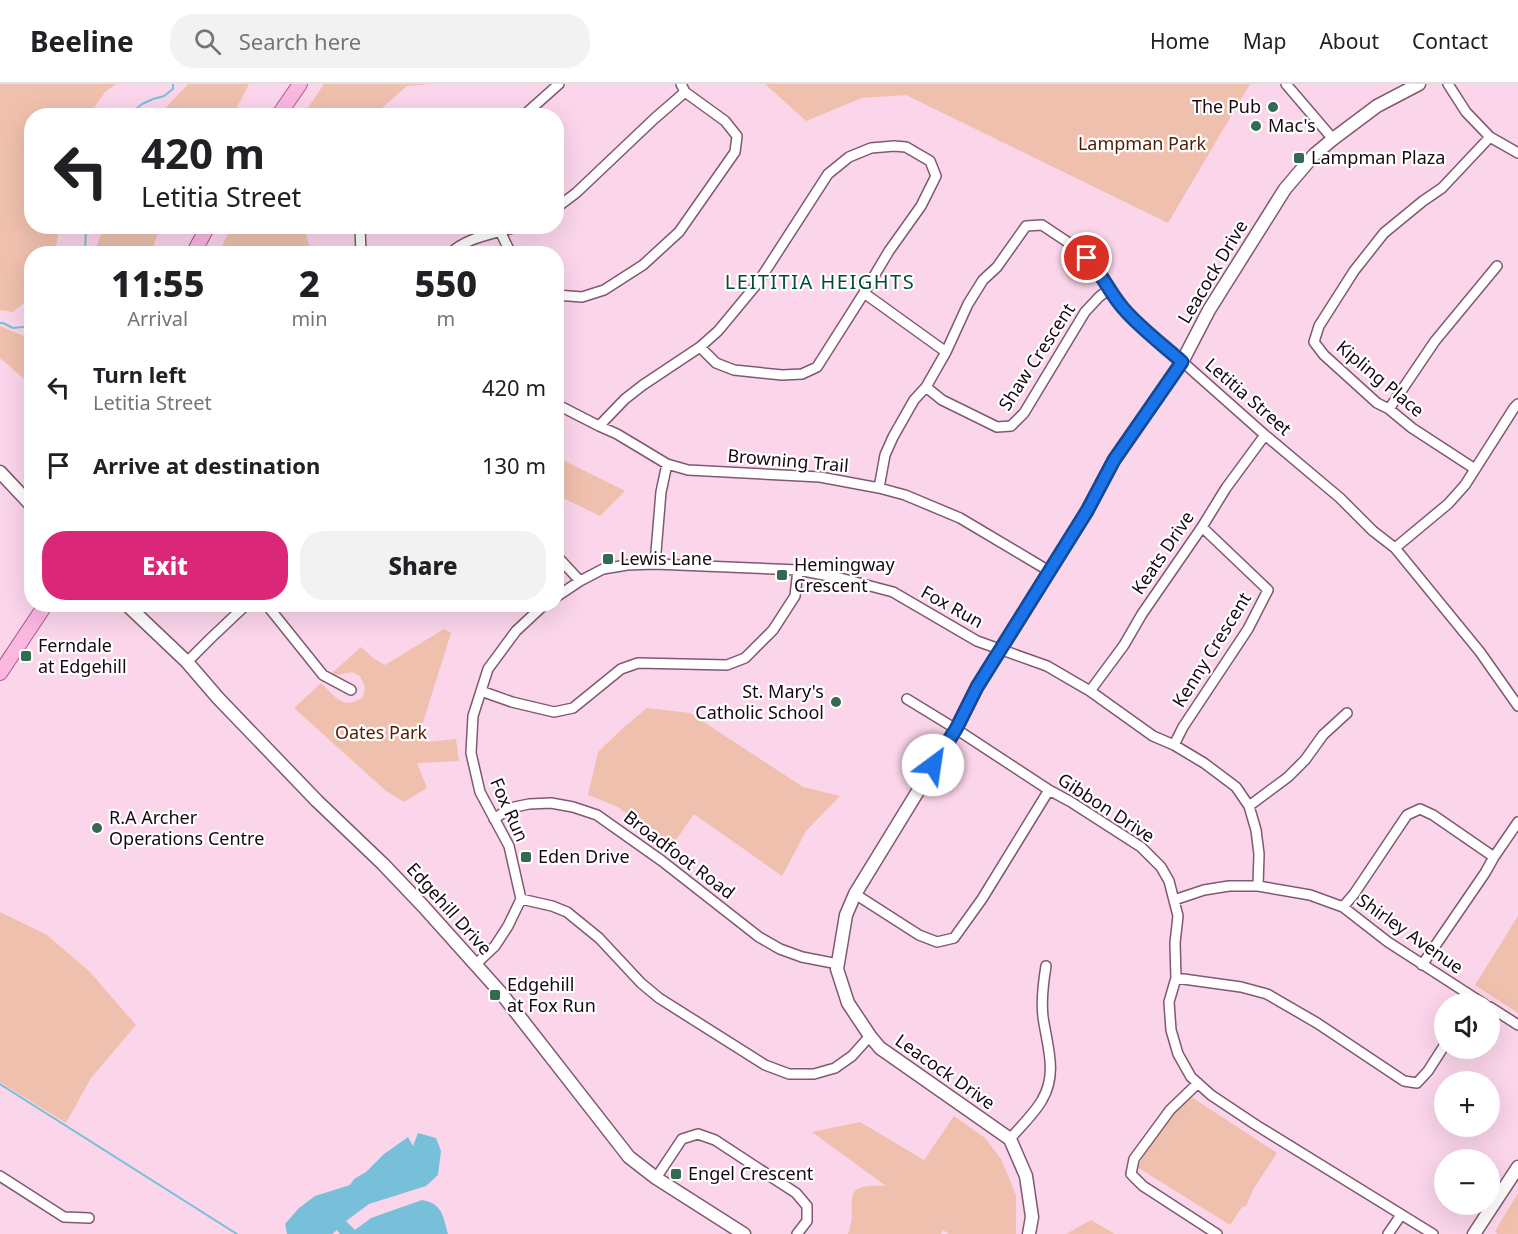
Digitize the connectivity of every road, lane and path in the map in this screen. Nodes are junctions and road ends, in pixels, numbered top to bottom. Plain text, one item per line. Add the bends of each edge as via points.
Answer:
1 (300, 84) edge
2 (559, 84) edge
3 (1286, 84) edge
4 (1419, 84) edge
5 (1448, 84) edge
6 (683, 88) edge
7 (284, 108) edge
8 (532, 108) edge
9 (1490, 137) junction
10 (1333, 139) junction
11 (1518, 153) edge
12 (564, 202) edge
13 (493, 234) edge
14 (461, 246) edge
15 (1497, 266) dead end
16 (1108, 290) junction
17 (864, 293) junction
18 (564, 296) edge
19 (700, 347) junction
20 (946, 351) junction
21 (1182, 362) junction
22 (926, 387) junction
23 (1518, 404) edge
24 (564, 408) edge
25 (1389, 409) junction
26 (599, 426) junction
27 (1265, 435) junction
28 (667, 464) junction
29 (1475, 469) junction
30 (0, 472) edge
31 (879, 488) junction
32 (24, 498) edge
33 (1202, 527) junction
34 (1395, 548) junction
35 (564, 564) edge
36 (655, 564) junction
37 (798, 570) junction
38 (1049, 571) junction
39 (580, 581) junction
40 (564, 592) edge
41 (41, 612) edge
42 (134, 612) edge
43 (239, 612) edge
44 (272, 612) edge
45 (536, 612) edge
46 (1001, 649) junction
47 (187, 662) junction
48 (0, 673) edge
49 (351, 690) dead end
50 (481, 690) junction
51 (1090, 691) junction
52 (907, 699) dead end
53 (1518, 706) edge
54 (1347, 713) dead end
55 (956, 729) junction
56 (1174, 745) junction
57 (1049, 790) junction
58 (1249, 806) junction
59 (494, 819) junction
60 (1518, 822) edge
61 (1494, 857) junction
62 (1258, 886) junction
63 (855, 894) junction
64 (521, 899) junction
65 (1174, 900) junction
66 (1343, 907) junction
67 (838, 964) junction
68 (476, 965) junction
69 (1422, 965) junction
70 (1046, 966) dead end
71 (1176, 978) junction
72 (1464, 993) edge
73 (1500, 1013) edge
74 (1518, 1025) edge
75 (870, 1036) junction
76 (1436, 1059) edge
77 (1198, 1083) junction
78 (1010, 1139) junction
79 (1518, 1167) edge
80 (0, 1176) edge
81 (656, 1178) junction
82 (1401, 1215) junction
83 (89, 1218) dead end
84 (744, 1234) edge
85 (797, 1234) edge
86 (1029, 1234) edge
87 (1217, 1234) edge
88 (1388, 1234) edge
89 (1433, 1234) edge
90 (1474, 1234) edge

1 - 7 main road
2 - 8 street
3 - 10 street
4 - 10 street, Leacock Drive via 1377,106
5 - 9 street via 1466,112
6 - 12 street
6 - 18 street via 737,135 735,152 679,232 643,265 604,290 582,297
9 - 11 street
9 - 25 street, Kipling Place via 1442,188 1384,232 1319,326 1314,342 1324,355 1377,403
10 - 21 street, Leacock Drive via 1285,189 1209,310
13 - 14 street
15 - 25 street via 1435,341
16 - 20 street, Letitia Street via 1097,268 1078,249 1042,225 1026,226 997,267 982,280
16 - 21 street, Letitia Street via 1123,309
16 - 22 street, Shaw Crescent via 1085,312 1024,412 1011,426 997,427 942,400
17 - 19 street via 817,367 802,374 735,370 716,363
17 - 19 street via 936,176 930,161 906,147 871,148 849,157 828,174 757,284
17 - 20 street
19 - 26 street via 642,385
20 - 22 street, Letitia Street
21 - 27 street, Letitia Street
21 - 38 street, Leacock Drive via 1114,460
22 - 31 street, Letitia Street via 893,437
23 - 29 street
24 - 26 street, Browning Trail
25 - 29 street, Kipling Place via 1412,429
26 - 28 street, Browning Trail
27 - 33 street, Keats Drive
27 - 34 street, Letitia Street
28 - 31 street, Browning Trail via 688,470 820,477
28 - 36 street
29 - 34 street via 1448,504
30 - 32 street
31 - 38 street, Browning Trail via 960,518
33 - 51 street, Keats Drive
33 - 56 street, Kenny Crescent via 1268,590
34 - 53 street, Letitia Street via 1480,652
35 - 39 street
36 - 37 street, Fox Run
36 - 39 street, Fox Run via 603,569
37 - 46 street, Fox Run via 893,592 977,641
37 - 50 street via 795,596 773,630 745,658 727,665 638,663 621,669 573,708 554,712
38 - 46 street, Leacock Drive
39 - 40 street, Fox Run
41 - 48 main road
42 - 47 street, Edgehill Drive
43 - 47 street
44 - 49 street via 323,675
45 - 50 street, Fox Run via 516,631 488,669
46 - 51 street, Fox Run via 1047,666
46 - 55 street, Leacock Drive
47 - 68 street, Edgehill Drive
50 - 59 street, Fox Run via 473,716 471,753 480,792
51 - 56 street, Fox Run via 1153,736
52 - 55 street, Gibbon Drive
54 - 58 street via 1288,777
55 - 57 street, Gibbon Drive
55 - 63 street, Leacock Drive
56 - 58 street, Fox Run via 1236,787
57 - 63 street via 954,938 937,942 919,935
57 - 65 street, Gibbon Drive via 1141,847 1161,867
58 - 62 street, Fox Run via 1259,854
59 - 64 street, Fox Run via 509,846
59 - 67 street, Broadfoot Road via 510,808 551,803 597,815 766,941 802,957
60 - 61 street
61 - 66 street via 1420,809 1407,815
61 - 69 street
62 - 65 street, Shirley Avenue via 1204,890
62 - 66 street, Shirley Avenue via 1310,895
63 - 67 street, Leacock Drive via 846,915
64 - 68 street via 495,946
64 - 75 street via 567,912 659,998 765,1065 789,1074 814,1074 835,1068
65 - 71 street, Gibbon Drive via 1178,916
66 - 69 street, Shirley Avenue
67 - 75 street, Leacock Drive via 848,1003
68 - 81 street, Edgehill Drive via 629,1157
69 - 72 street, Shirley Avenue
70 - 78 street via 1042,992 1050,1080 1043,1099
71 - 76 street via 1267,994 1404,1081 1417,1083
71 - 77 street, Gibbon Drive via 1169,1002 1171,1029 1179,1054
73 - 74 street
75 - 78 street, Leacock Drive via 880,1048
77 - 82 street, Gibbon Drive via 1256,1125
77 - 87 street via 1170,1110 1134,1159 1131,1174
78 - 86 street via 1026,1176 1032,1217
79 - 90 street
80 - 83 street via 64,1217
81 - 84 street, Edgehill Drive
81 - 85 street via 682,1139 698,1134 715,1140 796,1193 807,1206 807,1221
82 - 88 street
82 - 89 street, Gibbon Drive

